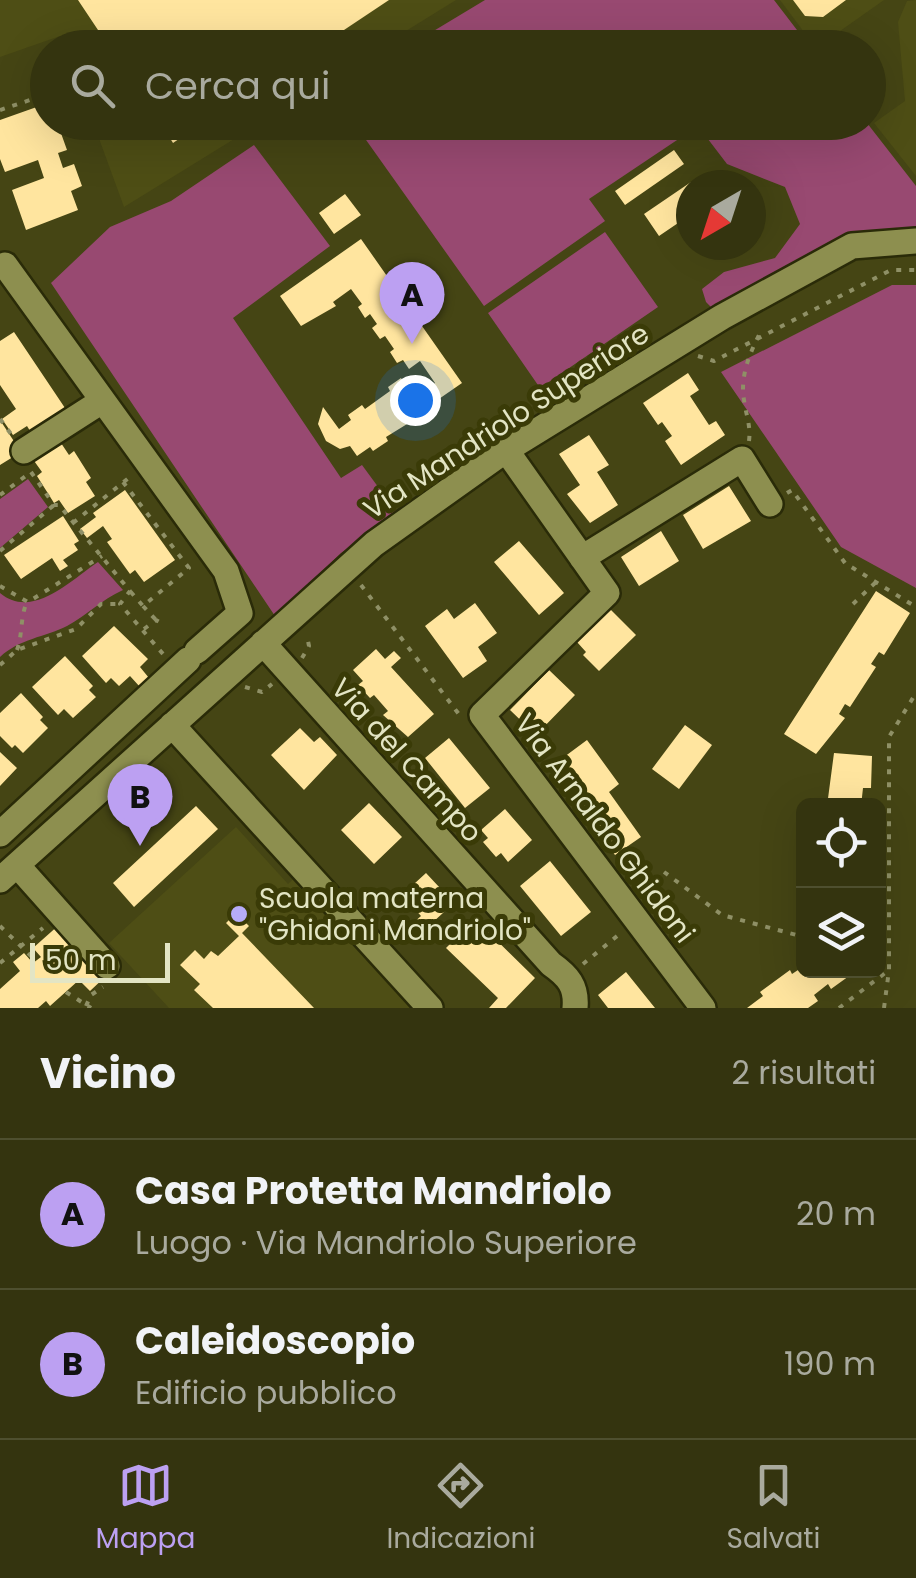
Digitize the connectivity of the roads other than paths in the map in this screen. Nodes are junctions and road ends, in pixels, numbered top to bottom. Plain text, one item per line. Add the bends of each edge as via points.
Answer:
1 (916, 240) edge
2 (2, 261) edge
3 (102, 401) junction
4 (506, 450) junction
5 (27, 462) road end
6 (770, 504) road end
7 (582, 558) junction
8 (263, 644) junction
9 (189, 660) junction
10 (214, 686) junction
11 (172, 725) junction
12 (0, 834) edge
13 (8, 872) edge
14 (107, 966) dead end
15 (430, 1008) edge
16 (576, 1008) edge
17 (703, 1008) edge

1 - 4 street, Via Mandriolo Superiore via 852,246
2 - 3 street
3 - 5 street
3 - 9 street via 226,570 240,613
4 - 7 street, Via Arnaldo Ghidoni
4 - 8 street, Via Mandriolo Superiore via 374,544
6 - 7 street via 742,459
7 - 17 street, Via Arnaldo Ghidoni via 607,594 482,715
8 - 10 street, Via Mandriolo Superiore
8 - 16 street, Via del Campo via 568,976
9 - 10 street
9 - 12 street
10 - 11 street, Via Mandriolo Superiore
11 - 13 street, Via Mandriolo Superiore
11 - 15 street
13 - 14 street via 61,913

